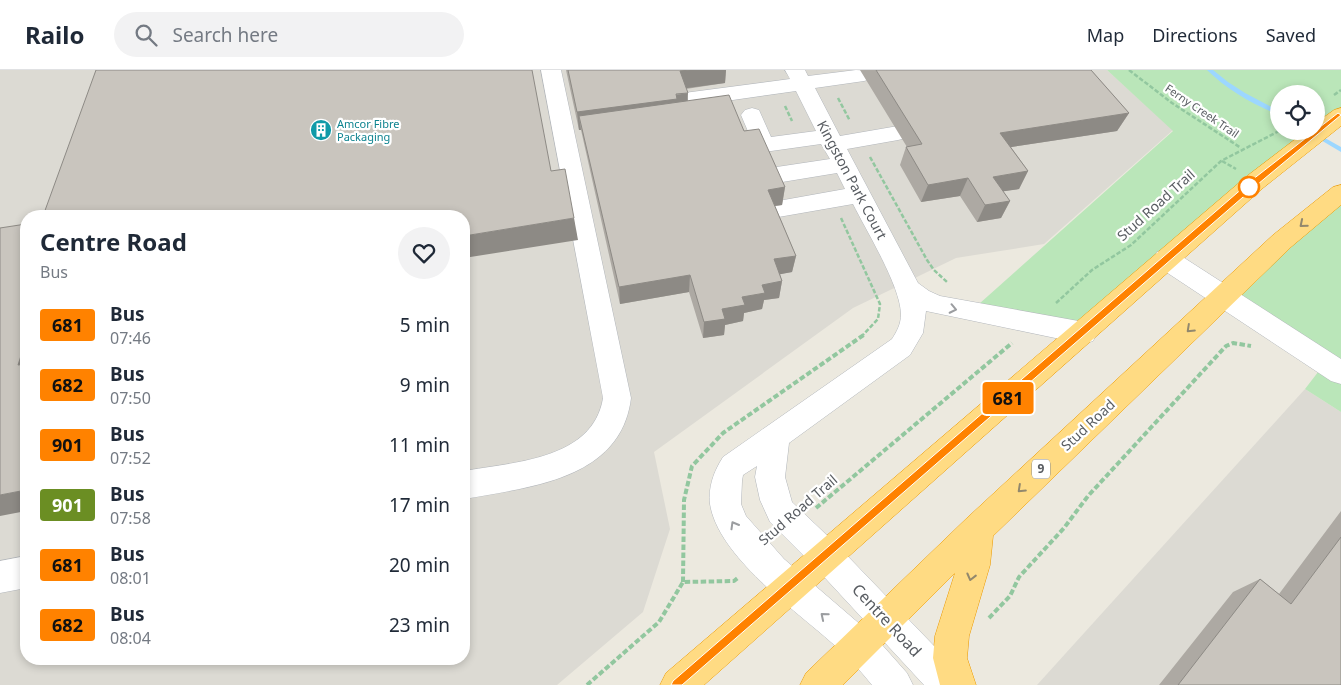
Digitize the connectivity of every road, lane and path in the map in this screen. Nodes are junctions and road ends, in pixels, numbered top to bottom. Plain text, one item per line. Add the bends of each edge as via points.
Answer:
1 (551, 70) edge
2 (1129, 70) edge
3 (864, 75) dead end
4 (798, 77) edge
5 (828, 80) junction
6 (777, 88) junction
7 (684, 100) edge
8 (752, 114) dead end
9 (898, 133) dead end
10 (1270, 137) edge
11 (860, 139) junction
12 (801, 140) junction
13 (1288, 140) edge
14 (835, 148) junction
15 (1242, 148) junction
16 (1221, 161) junction
17 (1235, 172) dead end
18 (770, 176) edge
19 (1341, 192) edge
20 (859, 195) junction
21 (832, 200) junction
22 (767, 211) edge
23 (1166, 260) junction
24 (952, 287) dead end
25 (909, 290) junction
26 (1225, 296) junction
27 (1052, 306) dead end
28 (1279, 332) junction
29 (1084, 333) junction
30 (1018, 338) dead end
31 (1341, 373) edge
32 (776, 438) junction
33 (470, 484) edge
34 (796, 527) junction
35 (978, 528) junction
36 (825, 555) junction
37 (760, 559) junction
38 (20, 573) edge
39 (0, 577) edge
40 (683, 582) junction
41 (790, 587) junction
42 (886, 618) junction
43 (985, 622) dead end
44 (859, 646) junction
45 (588, 685) edge
46 (678, 685) edge
47 (818, 685) edge
48 (895, 685) edge
49 (948, 685) edge
50 (958, 685) edge

1 - 33 street via 617,398 613,420 598,441 581,455 556,467
2 - 15 path, Ferny Creek Trail via 1172,103
3 - 5 street
4 - 5 street
4 - 6 street
4 - 14 street, Kingston Park Court
5 - 11 path
6 - 7 street
6 - 12 path
8 - 12 street via 764,145
9 - 11 street
10 - 15 path, Stud Road Trail
11 - 14 street
11 - 24 path via 927,260
12 - 14 street
13 - 23 highway
14 - 18 street
14 - 20 street, Kingston Park Court
15 - 16 path, Stud Road Trail
16 - 17 path via 1237,170
16 - 27 path, Stud Road Trail via 1131,246 1092,270
19 -> 26 highway, Stud Road / 9 via 1282,241
20 - 21 street
20 - 25 street, Kingston Park Court
21 - 22 street
21 - 40 path via 880,304 878,320 866,333 723,434 692,466 684,500
23 - 26 street
23 - 29 highway
25 -> 29 street via 938,305
25 - 32 street, Kingston Park Court via 915,319 911,334 901,347
26 - 28 street
26 -> 35 highway, Stud Road / 9
28 - 31 street
28 - 43 path via 1258,348 1241,343 1226,346 1088,496 1064,528 1018,577 1010,596
29 - 36 highway
30 - 34 path, Stud Road Trail
32 - 34 street via 770,477 772,489 781,512
37 -> 32 street, Kingston Park Court via 731,520 725,490 727,476 733,466
34 - 36 street
35 - 42 highway, Stud Road / 9
35 -> 50 highway via 974,565 952,636 950,658
36 - 41 highway
36 - 42 street, Centre Road
37 - 40 path, Stud Road Trail via 734,581
37 - 41 street, Kingston Park Court
38 - 39 street
40 - 45 path via 659,622
44 -> 41 street
41 - 46 highway
42 - 44 highway, Stud Road / 9
42 - 49 street, Centre Road
44 - 47 highway, Stud Road / 9
44 - 48 street

